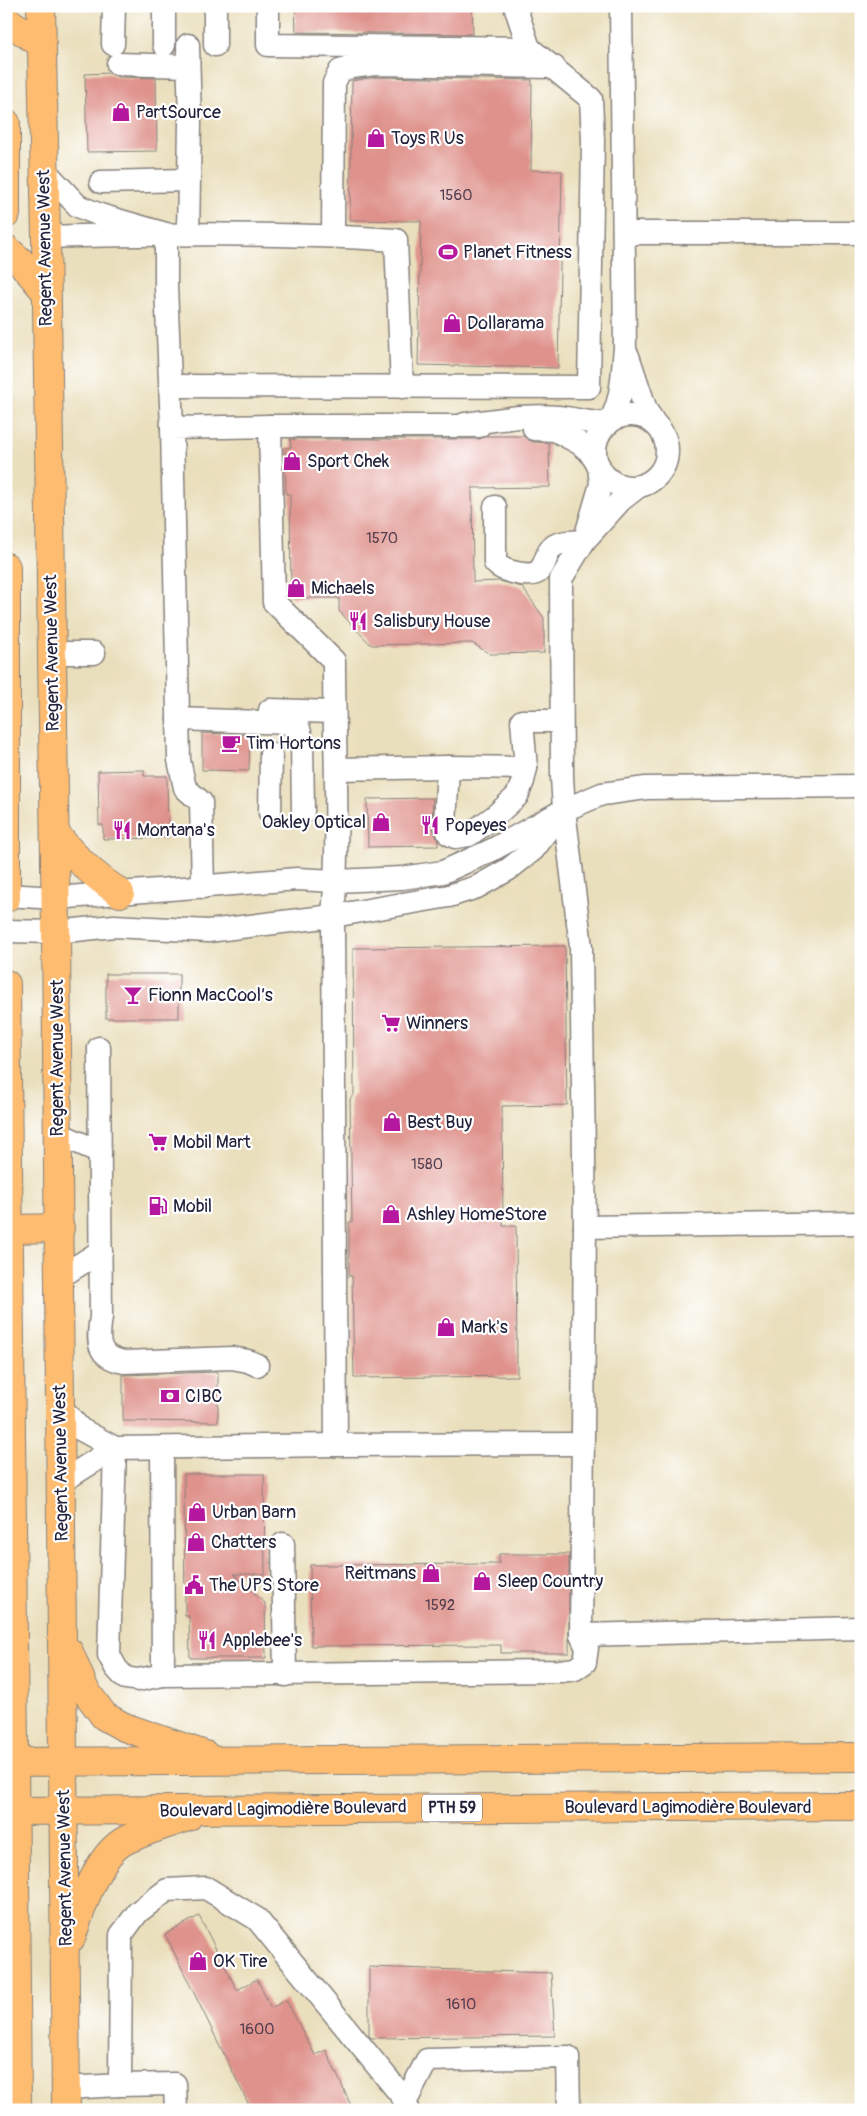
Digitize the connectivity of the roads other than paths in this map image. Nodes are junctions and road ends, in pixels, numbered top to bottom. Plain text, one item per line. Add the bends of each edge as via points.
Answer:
1 (41, 6) edge
2 (114, 6) edge
3 (164, 6) edge
4 (215, 6) edge
5 (268, 6) edge
6 (515, 6) edge
7 (621, 6) edge
8 (6, 20) edge
9 (41, 44) junction
10 (164, 45) dead end
11 (215, 45) dead end
12 (529, 48) junction
13 (554, 67) junction
14 (6, 122) edge
15 (45, 171) junction
16 (188, 180) junction
17 (101, 182) dead end
18 (7, 189) edge
19 (6, 214) edge
20 (624, 233) junction
21 (861, 233) edge
22 (166, 234) junction
23 (188, 234) junction
24 (333, 236) junction
25 (46, 237) junction
26 (6, 249) edge
27 (46, 292) junction
28 (625, 348) junction
29 (171, 386) junction
30 (402, 387) junction
31 (465, 424) junction
32 (608, 424) junction
33 (655, 424) junction
34 (270, 426) junction
35 (172, 428) junction
36 (599, 466) junction
37 (639, 486) junction
38 (495, 508) dead end
39 (584, 541) junction
40 (6, 567) edge
41 (52, 653) junction
42 (94, 653) dead end
43 (334, 712) junction
44 (177, 713) junction
45 (561, 722) junction
46 (271, 754) dead end
47 (448, 767) junction
48 (526, 768) junction
49 (337, 769) junction
50 (861, 786) edge
51 (564, 810) junction
52 (303, 812) dead end
53 (270, 813) dead end
54 (55, 833) junction
55 (336, 881) junction
56 (204, 887) junction
57 (120, 893) junction
58 (6, 894) edge
59 (6, 898) edge
60 (56, 898) junction
61 (333, 916) junction
62 (6, 931) edge
63 (56, 932) junction
64 (6, 984) edge
65 (7, 1035) edge
66 (99, 1048) dead end
67 (57, 1133) junction
68 (8, 1151) edge
69 (100, 1152) junction
70 (861, 1223) edge
71 (585, 1227) junction
72 (60, 1228) junction
73 (8, 1229) edge
74 (101, 1251) junction
75 (60, 1277) junction
76 (8, 1324) edge
77 (257, 1364) dead end
78 (60, 1406) junction
79 (9, 1429) edge
80 (583, 1444) junction
81 (336, 1445) junction
82 (116, 1448) junction
83 (162, 1448) junction
84 (10, 1462) edge
85 (62, 1482) junction
86 (10, 1528) edge
87 (283, 1544) dead end
88 (10, 1598) edge
89 (861, 1628) edge
90 (62, 1632) junction
91 (581, 1635) junction
92 (10, 1661) edge
93 (285, 1674) junction
94 (163, 1675) junction
95 (861, 1757) edge
96 (223, 1761) junction
97 (11, 1762) edge
98 (64, 1762) junction
99 (861, 1806) edge
100 (209, 1810) junction
101 (11, 1811) edge
102 (64, 1812) junction
103 (9, 1924) edge
104 (66, 1952) junction
105 (11, 2037) edge
106 (120, 2085) junction
107 (66, 2099) edge
108 (407, 2106) edge
109 (6, 2109) edge
110 (10, 2110) edge
111 (17, 2110) edge
112 (176, 2110) edge
113 (569, 2110) edge

1 - 9 main road, Regent Avenue West
2 - 16 street via 115,54 188,56
3 - 10 street
4 - 11 street
5 - 12 street via 268,45
6 - 12 street
7 - 20 street
8 - 9 main road
9 - 15 main road, Regent Avenue West
12 - 13 street
13 - 24 street via 375,64 340,71 334,83
13 - 30 street via 591,99 590,387
14 - 18 main road, Regent Avenue West
15 - 22 street via 78,206
15 - 25 main road, Regent Avenue West
16 - 17 street
16 - 23 street
18 - 19 main road, Regent Avenue West
18 - 25 main road via 24,219
20 - 21 street
20 - 28 street
22 - 23 street
22 - 25 street
22 - 29 street
23 - 24 street
24 - 30 street via 396,240
25 - 27 main road, Regent Avenue West
26 - 27 main road
27 - 41 main road, Regent Avenue West
28 - 32 street via 620,396
28 - 33 street via 646,410
29 - 30 street
29 - 35 street
31 - 32 street via 518,417 558,417
31 - 34 street
31 - 36 street via 555,430 589,451
32 - 33 street via 623,416 635,415
32 - 36 street via 595,449
33 - 37 street via 667,447 666,459 654,479
34 - 35 street
34 - 43 street via 274,602 334,661
35 - 44 street
36 - 37 street via 609,480 620,485
36 - 39 street via 601,484
37 - 39 street via 621,500
38 - 39 street via 495,563 507,572 537,572 555,545
39 - 45 street via 561,579
40 - 58 main road
41 - 42 street
41 - 54 main road, Regent Avenue West
43 - 44 street
43 - 49 street
44 - 52 street via 291,723 299,729
44 - 56 street via 178,760 184,788 201,802
45 - 48 street via 522,721
45 - 51 street
46 - 53 street
47 - 48 street
47 - 48 street via 445,825 449,834 456,838 469,835 517,796
47 - 49 street
49 - 55 street
50 - 51 street via 646,788 602,794
51 - 55 street via 492,850 443,872 402,878
51 - 61 street via 533,850 478,887 449,896
51 - 71 street via 582,947
54 - 57 main road via 78,861
54 - 60 main road, Regent Avenue West
55 - 56 street via 297,879
55 - 61 street
56 - 57 street
57 - 60 street
58 - 59 main road
58 - 60 street
60 - 63 main road, Regent Avenue West
61 - 63 street via 208,931 114,926
61 - 81 street
62 - 63 street
63 - 67 main road, Regent Avenue West
64 - 65 main road
65 - 68 main road
66 - 69 street
67 - 69 street
67 - 72 main road, Regent Avenue West
68 - 73 main road
69 - 74 street
70 - 71 street
71 - 80 street
72 - 73 main road
72 - 75 main road, Regent Avenue West
73 - 76 main road
74 - 75 street
74 - 77 street via 99,1327 104,1354 111,1360 232,1358
75 - 78 main road, Regent Avenue West
76 - 79 main road
78 - 82 street via 80,1429
78 - 85 main road, Regent Avenue West
79 - 84 main road
80 - 81 street
80 - 91 street
81 - 83 street
82 - 83 street
82 - 85 street
82 - 94 street via 109,1655 125,1678 138,1680
83 - 94 street
84 - 86 main road
85 - 90 main road, Regent Avenue West
86 - 88 main road
87 - 93 street
88 - 92 main road
89 - 91 street
90 - 96 main road via 85,1690 104,1716 124,1727
90 - 98 main road, Regent Avenue West
91 - 93 street via 587,1648 585,1662 575,1669 560,1671
92 - 97 main road
93 - 94 street
95 - 96 main road
96 - 98 main road
97 - 98 main road
97 - 101 main road
98 - 102 main road, Regent Avenue West
99 - 100 main road, Boulevard Lagimodière Boulevard / PTH 59
100 - 102 main road, Boulevard Lagimodière Boulevard / PTH 59
100 - 104 main road via 125,1840 111,1853 98,1868
101 - 102 main road, Boulevard Lagimodière Boulevard / PTH 59
101 - 103 main road
102 - 104 main road, Regent Avenue West
103 - 105 main road
104 - 107 main road, Regent Avenue West
105 - 111 main road
106 - 107 street
106 - 108 street via 121,1935 138,1912 167,1890 206,1888 257,1918
106 - 112 street via 175,2084
108 - 113 street via 427,2060 568,2056
109 - 110 street

